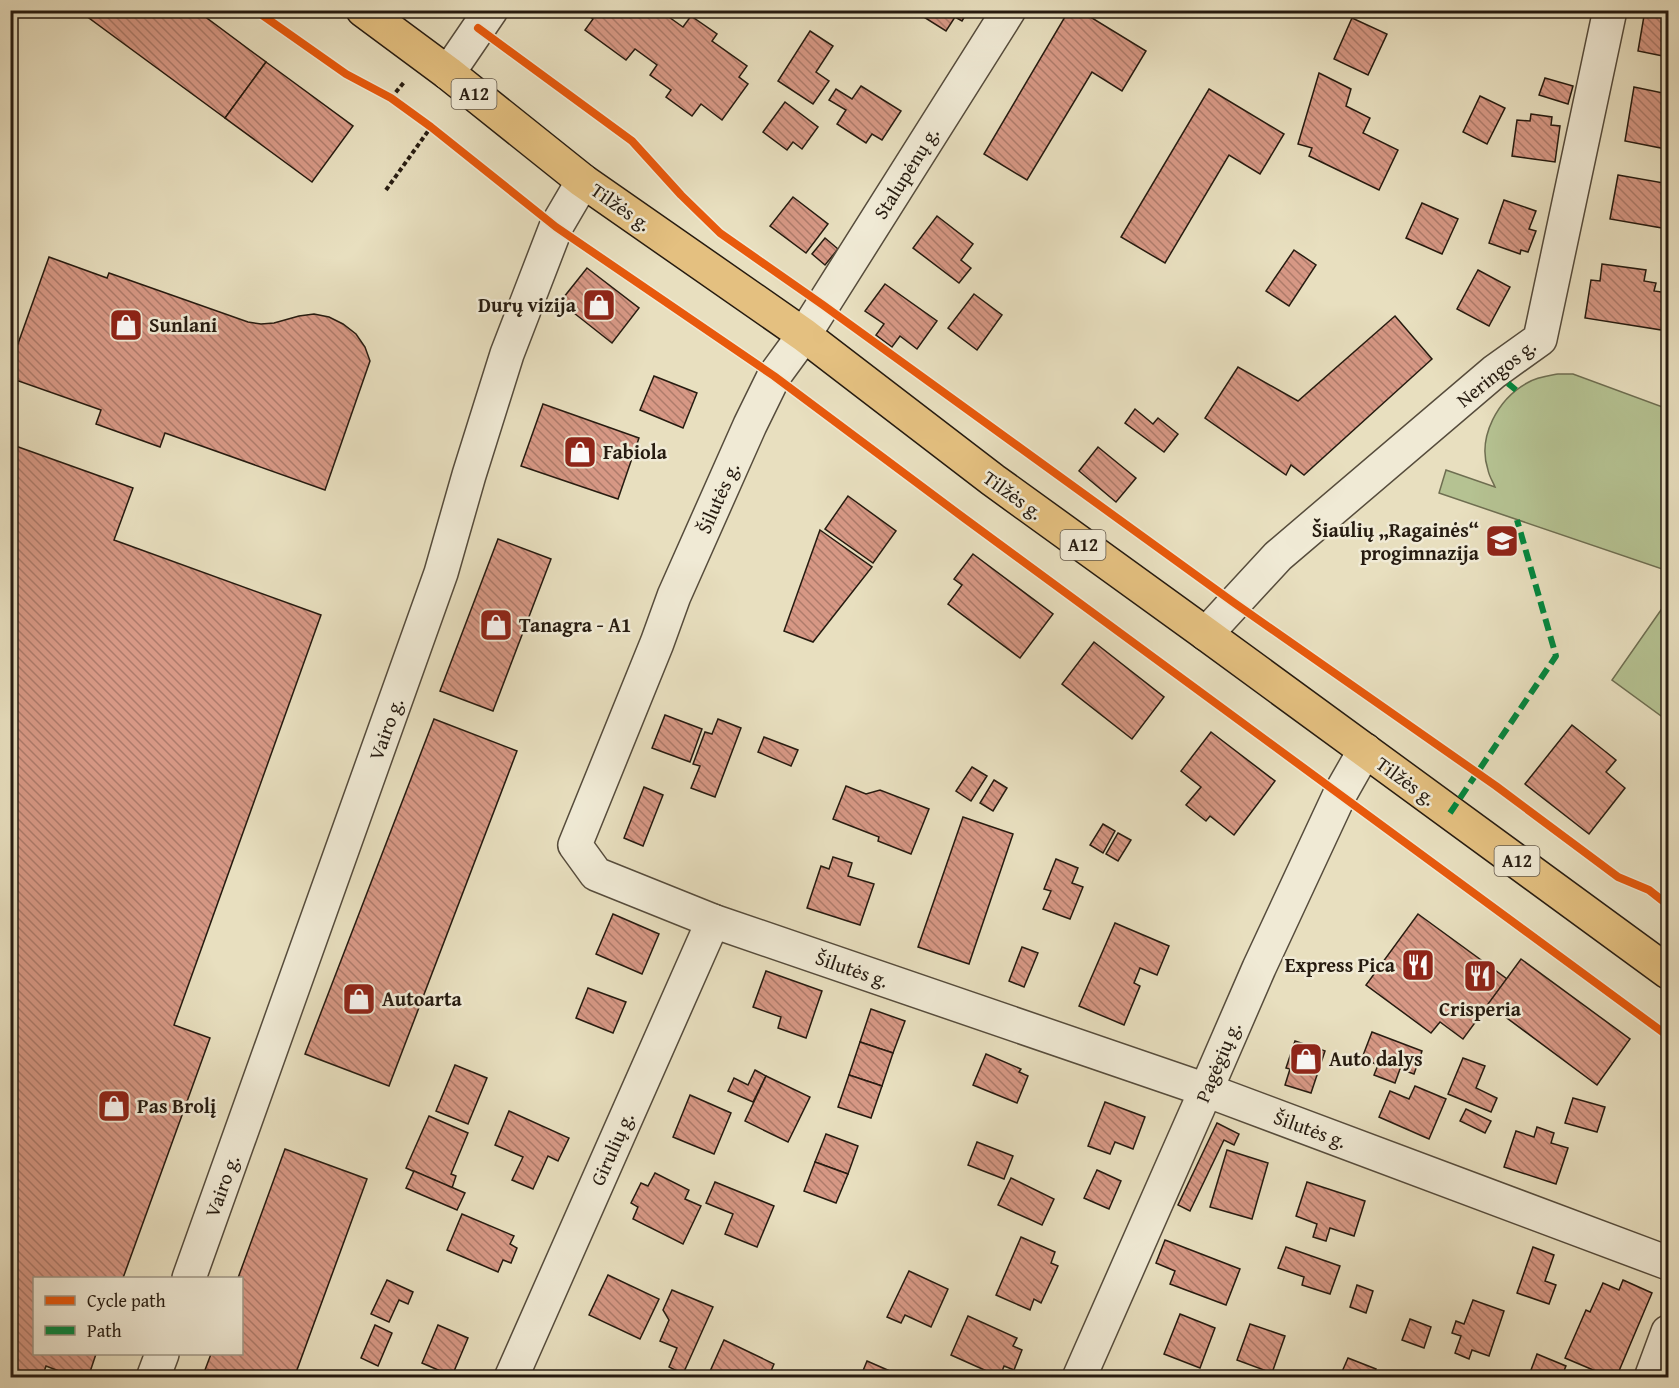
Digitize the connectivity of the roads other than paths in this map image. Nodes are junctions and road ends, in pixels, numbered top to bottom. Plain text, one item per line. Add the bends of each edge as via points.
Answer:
1 (363, 10) edge
2 (491, 10) edge
3 (1009, 10) edge
4 (1610, 10) edge
5 (448, 72) junction
6 (583, 181) junction
7 (804, 335) junction
8 (1206, 634) junction
9 (1365, 750) junction
10 (713, 921) junction
11 (1668, 972) edge
12 (1206, 1090) junction
13 (1668, 1263) edge
14 (189, 1277) edge
15 (1668, 1332) edge
16 (161, 1355) edge
17 (153, 1377) edge
18 (511, 1377) edge
19 (1079, 1377) edge
20 (1651, 1377) edge

1 - 5 highway, Tilžės g. / A12
2 - 5 street
3 - 7 street, Stalupėnų g.
4 - 8 street, Neringos g. via 1540,339 1494,372 1278,556
5 - 6 highway, Tilžės g. / A12
6 - 7 highway, Tilžės g. / A12
6 - 14 street, Vairo g. via 556,227 507,354 441,573
7 - 8 highway, Tilžės g. / A12 via 993,480
7 - 10 street, Šilutės g. via 774,376 674,596 575,845 596,874
8 - 9 highway, Tilžės g. / A12
9 - 11 highway, Tilžės g. / A12
9 - 12 street, Pagėgių g. via 1330,814
10 - 12 street, Šilutės g.
10 - 18 street, Girulių g.
12 - 13 street, Šilutės g.
12 - 19 street, Pagėgių g.
15 - 20 street
16 - 17 street

